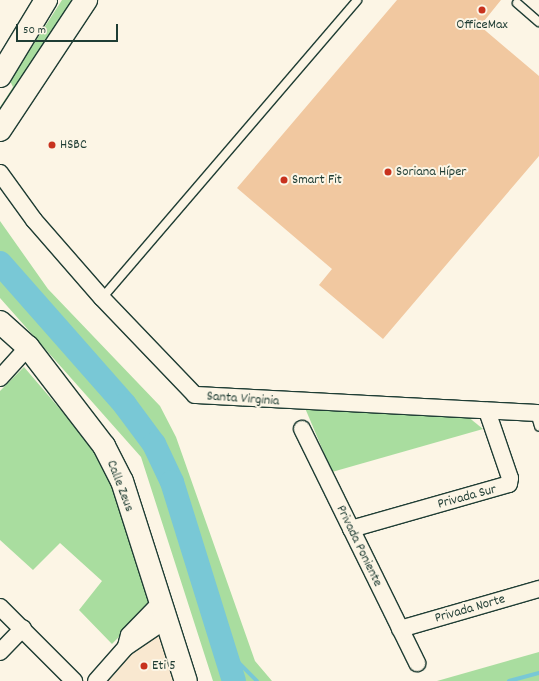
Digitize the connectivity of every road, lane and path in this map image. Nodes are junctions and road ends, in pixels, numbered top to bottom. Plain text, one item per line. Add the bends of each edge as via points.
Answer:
1 (46, 0) edge
2 (86, 0) edge
3 (357, 0) edge
4 (517, 3) dead end
5 (539, 22) edge
6 (0, 76) edge
7 (0, 130) edge
8 (0, 173) edge
9 (102, 298) junction
10 (0, 322) edge
11 (28, 347) junction
12 (0, 378) edge
13 (487, 411) junction
14 (538, 418) edge
15 (302, 429) dead end
16 (351, 529) junction
17 (539, 589) edge
18 (0, 607) edge
19 (164, 611) junction
20 (23, 628) junction
21 (400, 629) junction
22 (0, 652) edge
23 (417, 662) dead end
24 (74, 681) edge
25 (96, 681) edge
26 (186, 681) edge

1 - 6 street
2 - 7 street
3 - 9 lane
4 - 5 lane
8 - 9 street, Santa Virginia via 34,220
9 - 13 street, Santa Virginia via 196,395
10 - 11 street, Calle Zeus
11 - 12 street
11 - 19 street, Calle Zeus via 93,427 108,453 122,481
13 - 14 street, Santa Virginia
13 - 16 street, Privada Sur via 510,478 509,484
15 - 16 street, Privada Poniente
16 - 21 street, Privada Poniente
17 - 21 street, Privada Norte
18 - 20 street
19 - 25 street via 129,636 126,648
19 - 26 street, Calle Zeus
20 - 22 street
20 - 24 street
21 - 23 street, Privada Poniente

